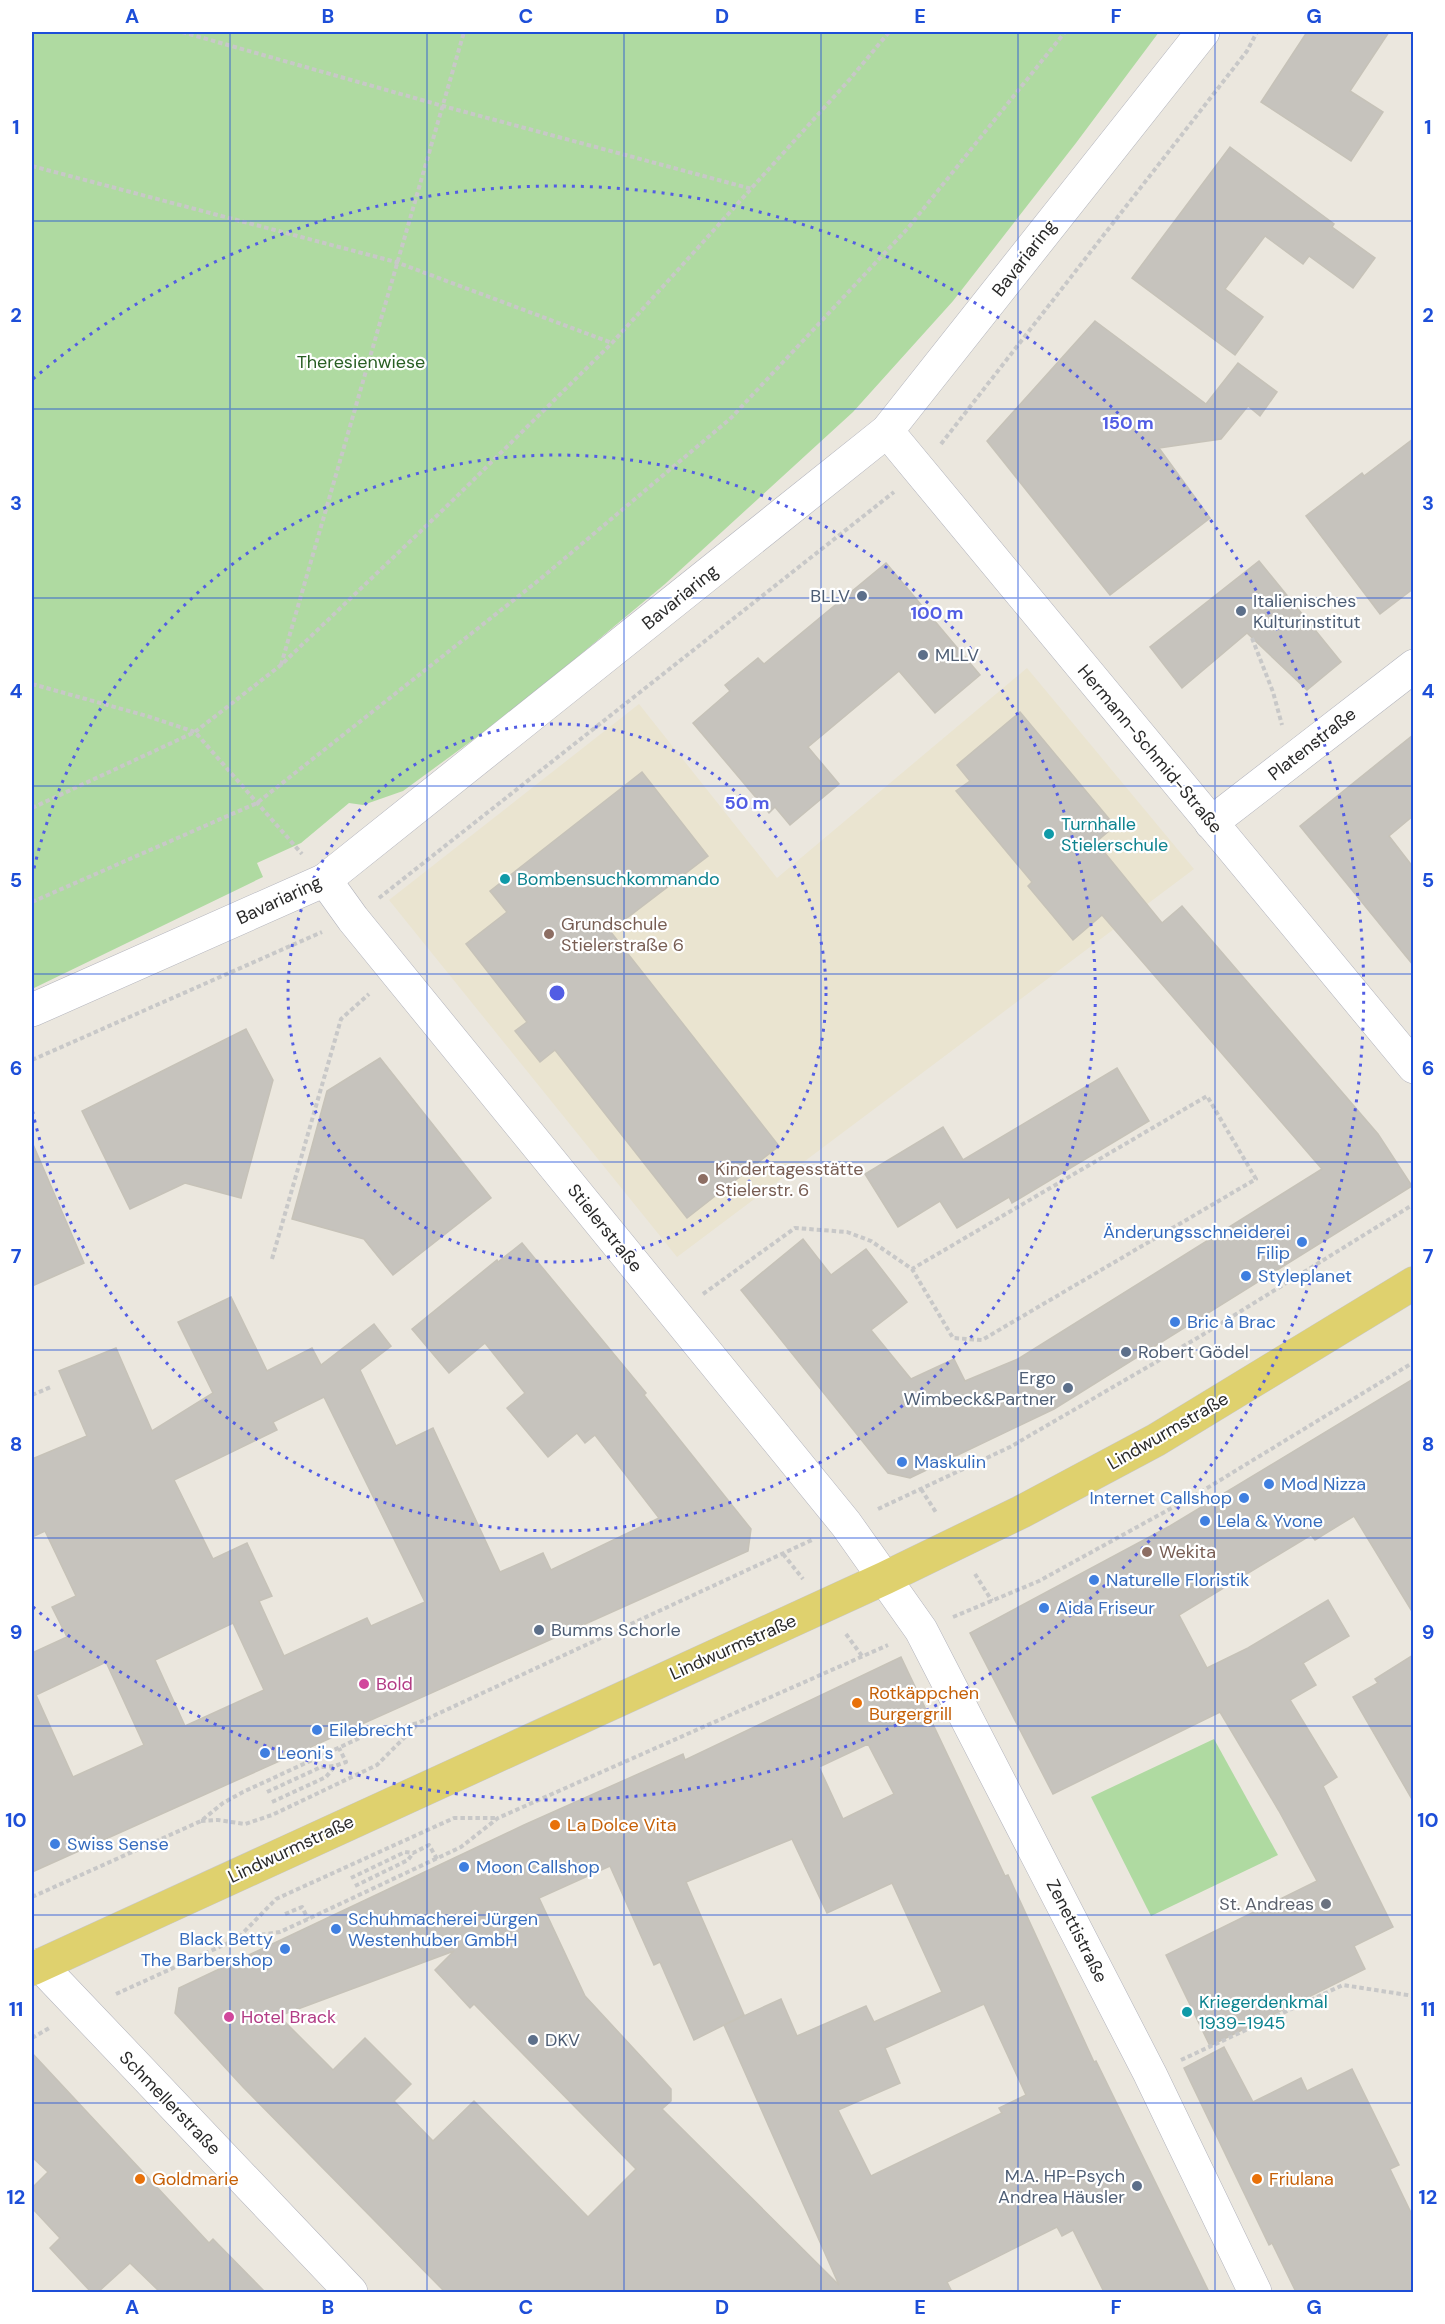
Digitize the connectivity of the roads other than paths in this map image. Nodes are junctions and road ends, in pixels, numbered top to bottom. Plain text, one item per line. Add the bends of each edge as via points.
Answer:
1 (1203, 32) edge
2 (886, 431) junction
3 (1413, 666) edge
4 (1211, 823) junction
5 (325, 880) junction
6 (32, 1010) edge
7 (1413, 1066) edge
8 (1413, 1283) edge
9 (885, 1578) junction
10 (36, 1967) edge
11 (351, 2292) edge
12 (1255, 2292) edge

1 - 2 street, Bavariaring
2 - 4 street, Hermann-Schmid-Straße
2 - 5 street, Bavariaring
3 - 4 street, Platenstraße
4 - 7 street, Hermann-Schmid-Straße
5 - 6 street, Bavariaring
5 - 9 street, Stielerstraße via 846,1524
8 - 9 main road, Lindwurmstraße via 1156,1440
9 - 10 main road, Lindwurmstraße
9 - 12 street, Zenettistraße via 921,1630 1150,2074
10 - 11 street, Schmellerstraße via 82,2010

